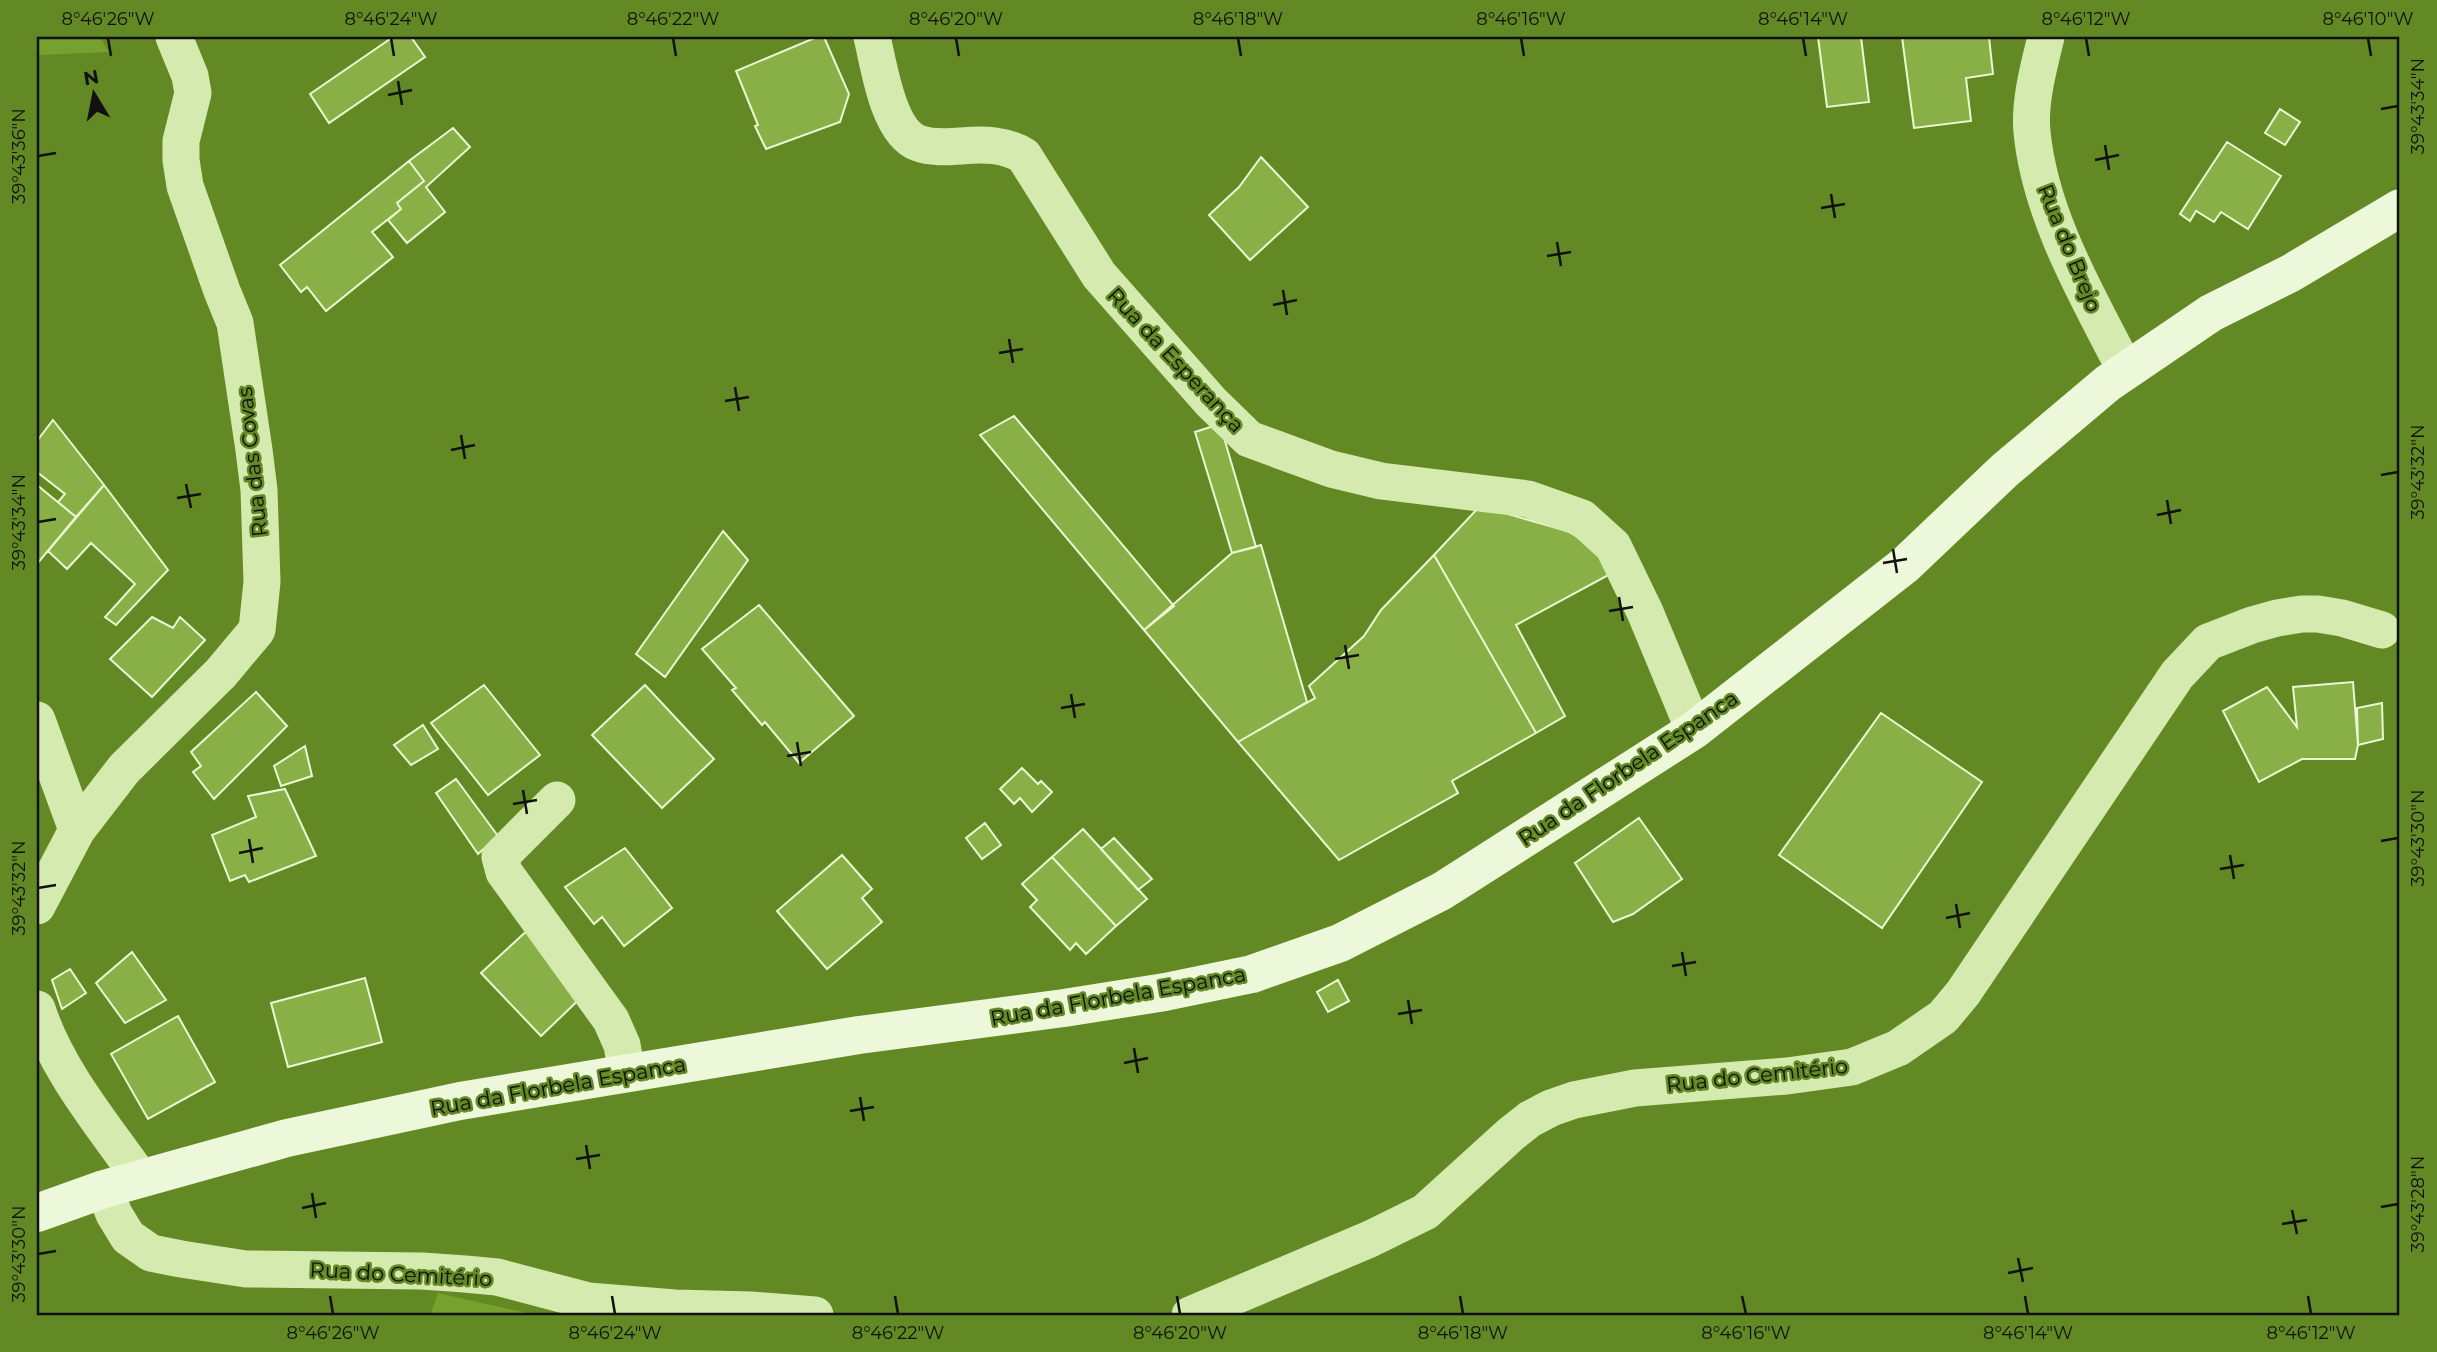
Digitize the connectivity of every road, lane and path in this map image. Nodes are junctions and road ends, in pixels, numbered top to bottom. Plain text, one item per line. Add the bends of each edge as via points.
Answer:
1 (174, 37) edge
2 (872, 37) edge
3 (2046, 37) edge
4 (2400, 208) edge
5 (2126, 371) junction
6 (2382, 630) dead end
7 (37, 720) edge
8 (1694, 730) junction
9 (557, 800) dead end
10 (77, 830) junction
11 (37, 906) edge
12 (37, 1009) edge
13 (627, 1073) junction
14 (122, 1183) junction
15 (37, 1213) edge
16 (815, 1315) edge
17 (1190, 1315) edge

1 - 10 street, Rua das Covas via 193,93 181,141 185,186 235,323 254,450 262,582 257,630 221,673 124,769
2 - 8 street, Rua da Esperança via 895,121 906,137 942,148 1011,148 1024,156 1099,275 1249,439 1331,469 1381,481 1528,499 1582,518 1613,546
3 - 5 street, Rua do Brejo via 2031,130 2038,167 2075,273
4 - 5 street, Rua da Florbela Espanca via 2291,273 2211,313
5 - 8 street, Rua da Florbela Espanca via 2005,470 1905,565
6 - 17 street, Rua do Cemitério via 2342,618 2302,614 2252,625 2208,642 2177,675 1963,993 1943,1017 1898,1048 1831,1071 1635,1088 1551,1108 1510,1134 1425,1212
7 - 10 street
8 - 13 street, Rua da Florbela Espanca via 1442,891 1340,943 1252,974 1064,1008
9 - 13 street via 500,856 504,872 611,1020
10 - 11 street, Rua das Covas
12 - 14 street
13 - 14 street, Rua da Florbela Espanca via 460,1101 287,1139
14 - 15 street, Rua da Florbela Espanca
14 - 16 street, Rua do Cemitério via 114,1214 128,1237 151,1253 181,1259 246,1269 465,1274 497,1277 588,1301

